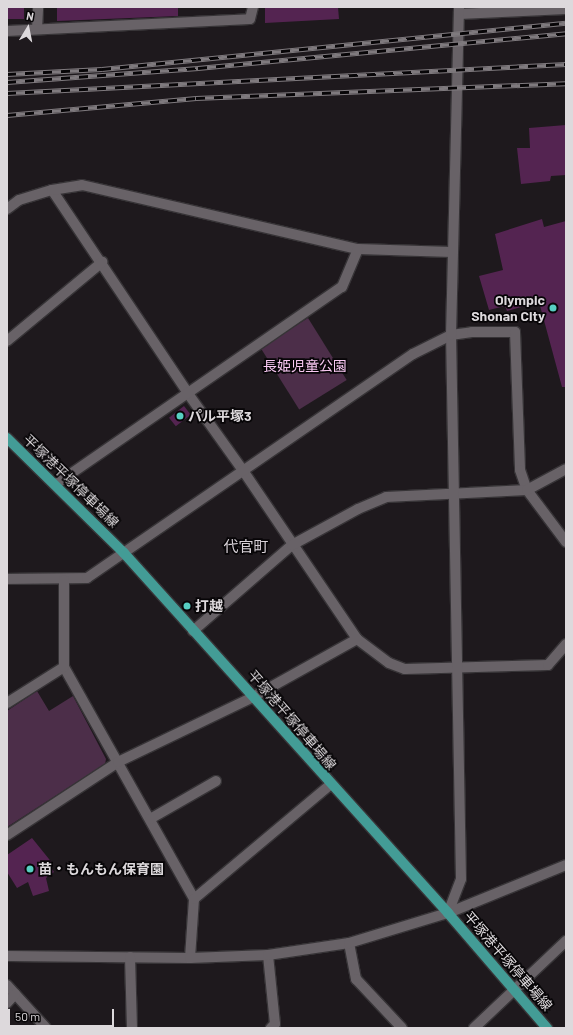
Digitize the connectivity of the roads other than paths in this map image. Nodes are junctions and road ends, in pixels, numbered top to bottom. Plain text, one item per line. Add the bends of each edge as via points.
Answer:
1 (38, 7) edge
2 (253, 7) edge
3 (566, 9) edge
4 (459, 11) edge
5 (37, 29) junction
6 (7, 31) edge
7 (52, 190) junction
8 (7, 209) edge
9 (358, 249) junction
10 (452, 252) junction
11 (102, 262) junction
12 (451, 334) junction
13 (7, 341) edge
14 (188, 396) junction
15 (7, 438) edge
16 (242, 469) junction
17 (566, 469) edge
18 (56, 484) junction
19 (527, 490) junction
20 (454, 494) junction
21 (566, 542) edge
22 (292, 545) junction
23 (124, 553) junction
24 (7, 579) edge
25 (64, 580) junction
26 (193, 631) junction
27 (357, 639) junction
28 (566, 644) edge
29 (458, 666) junction
30 (64, 667) junction
31 (253, 697) junction
32 (7, 703) edge
33 (118, 762) junction
34 (216, 781) dead end
35 (330, 785) junction
36 (150, 819) junction
37 (7, 835) edge
38 (566, 865) edge
39 (194, 899) junction
40 (448, 913) junction
41 (566, 941) edge
42 (349, 943) junction
43 (268, 954) junction
44 (7, 956) edge
45 (130, 957) junction
46 (190, 958) junction
47 (7, 985) edge
48 (513, 989) junction
49 (16, 994) junction
50 (7, 1003) edge
51 (275, 1027) edge
52 (46, 1028) edge
53 (132, 1028) edge
54 (402, 1028) edge
55 (474, 1028) edge
56 (547, 1028) edge

1 - 5 street
2 - 5 street via 250,19
3 - 4 street
4 - 10 street
5 - 6 street
7 - 8 street via 19,200
7 - 9 street via 82,185
7 - 11 street
9 - 10 street
9 - 14 street via 342,288
10 - 12 street
11 - 13 street
11 - 14 street
12 - 16 street via 413,354
12 - 19 street via 516,332 520,470
12 - 20 street
14 - 16 street
14 - 18 street
15 - 18 main road, 平塚港平塚停車場線
16 - 22 street
16 - 23 street
17 - 19 street
18 - 23 main road, 平塚港平塚停車場線
19 - 20 street
19 - 21 street
20 - 22 street via 386,497 358,509
20 - 29 street
22 - 26 street
22 - 27 street
23 - 25 street via 87,578
23 - 26 main road, 平塚港平塚停車場線
24 - 25 street
25 - 30 street
26 - 31 main road, 平塚港平塚停車場線
27 - 29 street via 389,663 405,669
27 - 31 street
28 - 29 street via 548,665
29 - 40 street via 461,879
30 - 32 street
30 - 33 street
31 - 33 street
31 - 35 main road, 平塚港平塚停車場線
33 - 36 street
33 - 37 street
34 - 36 street
35 - 39 street
35 - 40 main road, 平塚港平塚停車場線
36 - 39 street
38 - 40 street
39 - 46 street
40 - 42 street
40 - 48 main road, 平塚港平塚停車場線
41 - 48 street
42 - 43 street
42 - 54 street via 356,978
43 - 46 street
43 - 51 street
44 - 45 street
45 - 46 street
45 - 53 street
47 - 49 street
48 - 55 street
48 - 56 main road, 平塚港平塚停車場線
49 - 50 street
49 - 52 street

